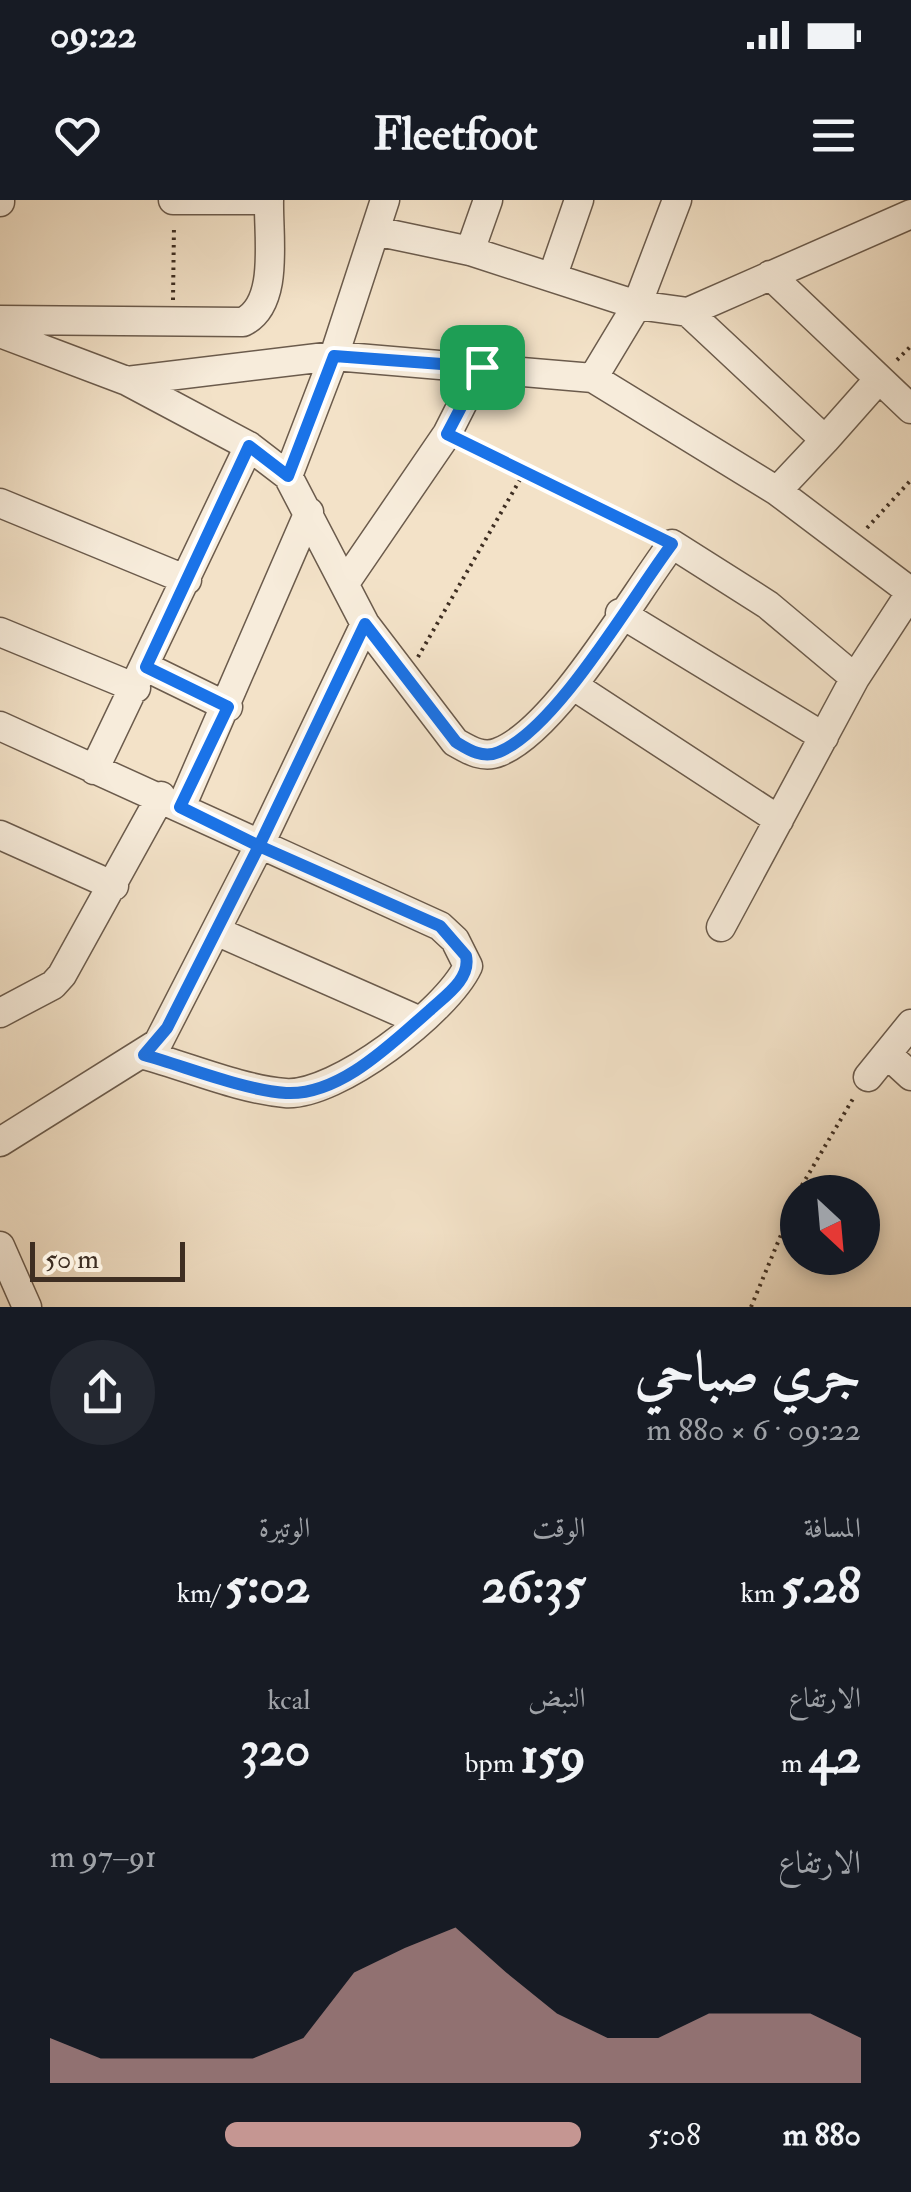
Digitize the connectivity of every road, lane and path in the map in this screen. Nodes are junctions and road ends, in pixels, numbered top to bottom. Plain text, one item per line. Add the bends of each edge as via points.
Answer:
1 (174, 200) edge
2 (270, 200) edge
3 (384, 200) edge
4 (488, 200) edge
5 (579, 200) edge
6 (677, 200) edge
7 (911, 214) edge
8 (375, 231) junction
9 (470, 251) junction
10 (553, 275) junction
11 (770, 275) junction
12 (637, 305) junction
13 (688, 312) junction
14 (0, 320) edge
15 (172, 322) junction
16 (0, 333) edge
17 (334, 356) junction
18 (482, 367) junction
19 (593, 378) junction
20 (879, 379) junction
21 (127, 381) junction
22 (911, 408) edge
23 (447, 434) junction
24 (825, 440) junction
25 (249, 446) junction
26 (525, 470) junction
27 (288, 476) junction
28 (911, 480) edge
29 (777, 491) junction
30 (0, 503) edge
31 (309, 512) junction
32 (672, 544) junction
33 (852, 546) junction
34 (187, 580) junction
35 (345, 583) junction
36 (911, 592) edge
37 (620, 614) junction
38 (365, 624) junction
39 (0, 632) edge
40 (141, 678) junction
41 (406, 678) junction
42 (855, 678) junction
43 (574, 686) junction
44 (228, 707) junction
45 (6, 735) edge
46 (824, 736) junction
47 (94, 770) junction
48 (170, 802) junction
49 (779, 820) junction
50 (0, 834) edge
51 (259, 846) junction
52 (114, 886) junction
53 (721, 927) dead end
54 (216, 930) junction
55 (0, 1013) edge
56 (418, 1020) junction
57 (911, 1024) edge
58 (887, 1054) junction
59 (144, 1055) junction
60 (911, 1076) edge
61 (868, 1077) joint
62 (0, 1142) edge
63 (809, 1175) edge
64 (780, 1237) edge
65 (2, 1252) edge
66 (27, 1307) edge
67 (751, 1307) edge

1 - 2 street
1 - 15 path
2 - 15 street via 266,300 256,315 227,324
3 - 8 street
4 - 9 street
5 - 10 street
6 - 12 street
7 - 11 street
8 - 9 street
8 - 17 street
9 - 10 street
10 - 12 street
11 - 13 street
11 - 20 street
12 - 13 street
12 - 19 street
13 - 24 street
14 - 15 street
16 - 21 street
17 - 18 street
17 - 21 street
17 - 27 street
18 - 19 street
18 - 23 street
19 - 29 street
20 - 22 street
20 - 24 street
21 - 25 street
23 - 26 path
23 - 35 street
24 - 29 street
25 - 27 street
25 - 34 street
26 - 32 path
26 - 41 path
27 - 31 street
28 - 33 path
29 - 33 street
30 - 34 street
31 - 35 street
31 - 44 street
32 - 37 street
32 - 42 street via 768,605
33 - 36 street
34 - 40 street
35 - 38 street
36 - 42 street
37 - 43 street
37 - 46 street
38 - 41 street
38 - 51 street
39 - 40 street
40 - 44 street
40 - 47 street
41 - 43 street via 456,742 474,753 496,754 518,741
42 - 46 street
43 - 49 street
44 - 48 street
45 - 47 street
46 - 49 street
47 - 48 street
48 - 51 street
48 - 52 street
49 - 53 street
50 - 52 street
51 - 54 street
51 - 56 street via 428,921 455,940 468,966 452,991
52 - 55 street via 54,985
54 - 56 street
54 - 59 street via 167,1028
56 - 59 street via 339,1080 286,1093
57 - 58 street
58 - 60 street
58 - 61 street
59 - 62 street
61 - 63 path
64 - 67 path
65 - 66 street

